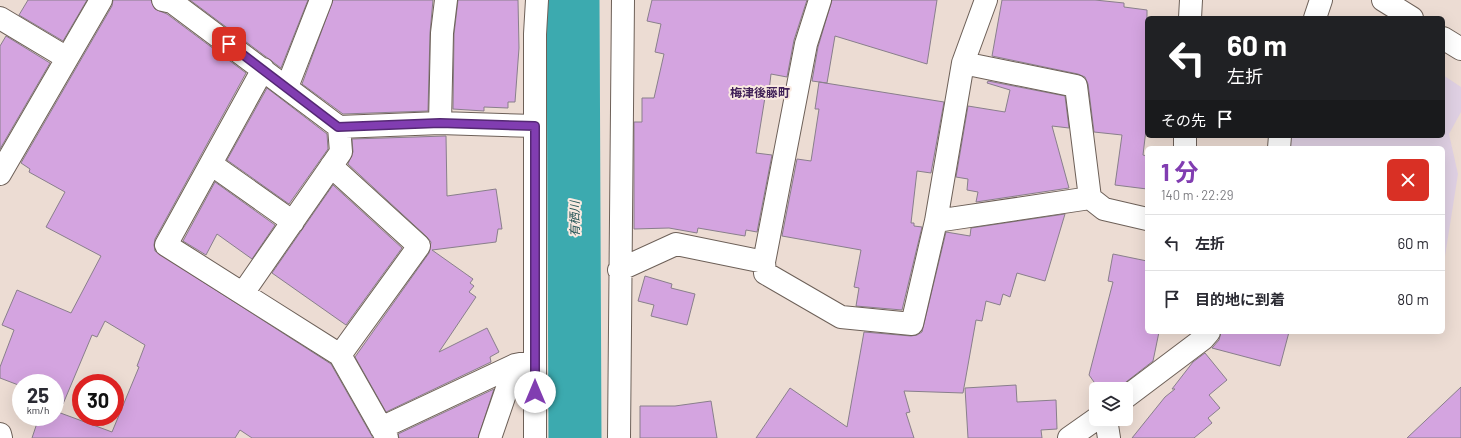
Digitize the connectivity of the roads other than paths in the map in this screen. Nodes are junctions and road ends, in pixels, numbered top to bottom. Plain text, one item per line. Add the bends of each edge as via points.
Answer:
1 (101, 0) edge
2 (163, 0) edge
3 (321, 0) edge
4 (446, 0) edge
5 (537, 0) edge
6 (623, 0) edge
7 (820, 0) edge
8 (986, 0) edge
9 (1191, 0) edge
10 (1321, 0) edge
11 (1383, 0) edge
12 (1190, 16) edge
13 (1316, 16) edge
14 (1409, 16) edge
15 (0, 18) edge
16 (1445, 39) edge
17 (1461, 49) edge
18 (67, 58) junction
19 (963, 63) junction
20 (263, 70) junction
21 (287, 87) junction
22 (440, 123) junction
23 (535, 126) junction
24 (338, 127) junction
25 (210, 164) junction
26 (331, 166) junction
27 (0, 174) edge
28 (1090, 198) junction
29 (1145, 219) edge
30 (936, 221) junction
31 (293, 222) junction
32 (764, 262) junction
33 (620, 270) junction
34 (243, 293) junction
35 (1207, 334) edge
36 (340, 355) junction
37 (525, 363) junction
38 (1133, 392) edge
39 (1089, 424) edge
40 (1107, 426) edge
41 (384, 433) edge
42 (0, 434) edge
43 (1, 438) edge
44 (490, 438) edge
45 (535, 438) edge
46 (619, 438) edge
47 (1069, 438) edge
48 (1110, 438) edge

1 - 18 street
2 - 20 street via 172,2
3 - 21 street
4 - 22 street via 442,33
5 - 23 street
6 - 33 street
7 - 32 street via 806,44
8 - 19 street
9 - 12 street
10 - 13 street
11 - 14 street
15 - 18 street
16 - 17 street
18 - 27 street
19 - 28 street via 1076,86
19 - 30 street
20 - 21 street
20 - 25 street
21 - 24 street
22 - 23 street
22 - 24 street
23 - 37 street
24 - 26 street via 340,152
25 - 31 street
25 - 34 street via 166,245
26 - 31 street
26 - 36 street via 419,246
28 - 29 street via 1104,209
28 - 30 street
30 - 32 street via 912,324 841,317 765,273
31 - 34 street
32 - 33 street via 676,244
33 - 46 street
34 - 36 street
35 - 38 street
36 - 41 street
37 - 41 street
37 - 44 street
37 - 45 street
39 - 47 street
40 - 48 street
42 - 43 street

